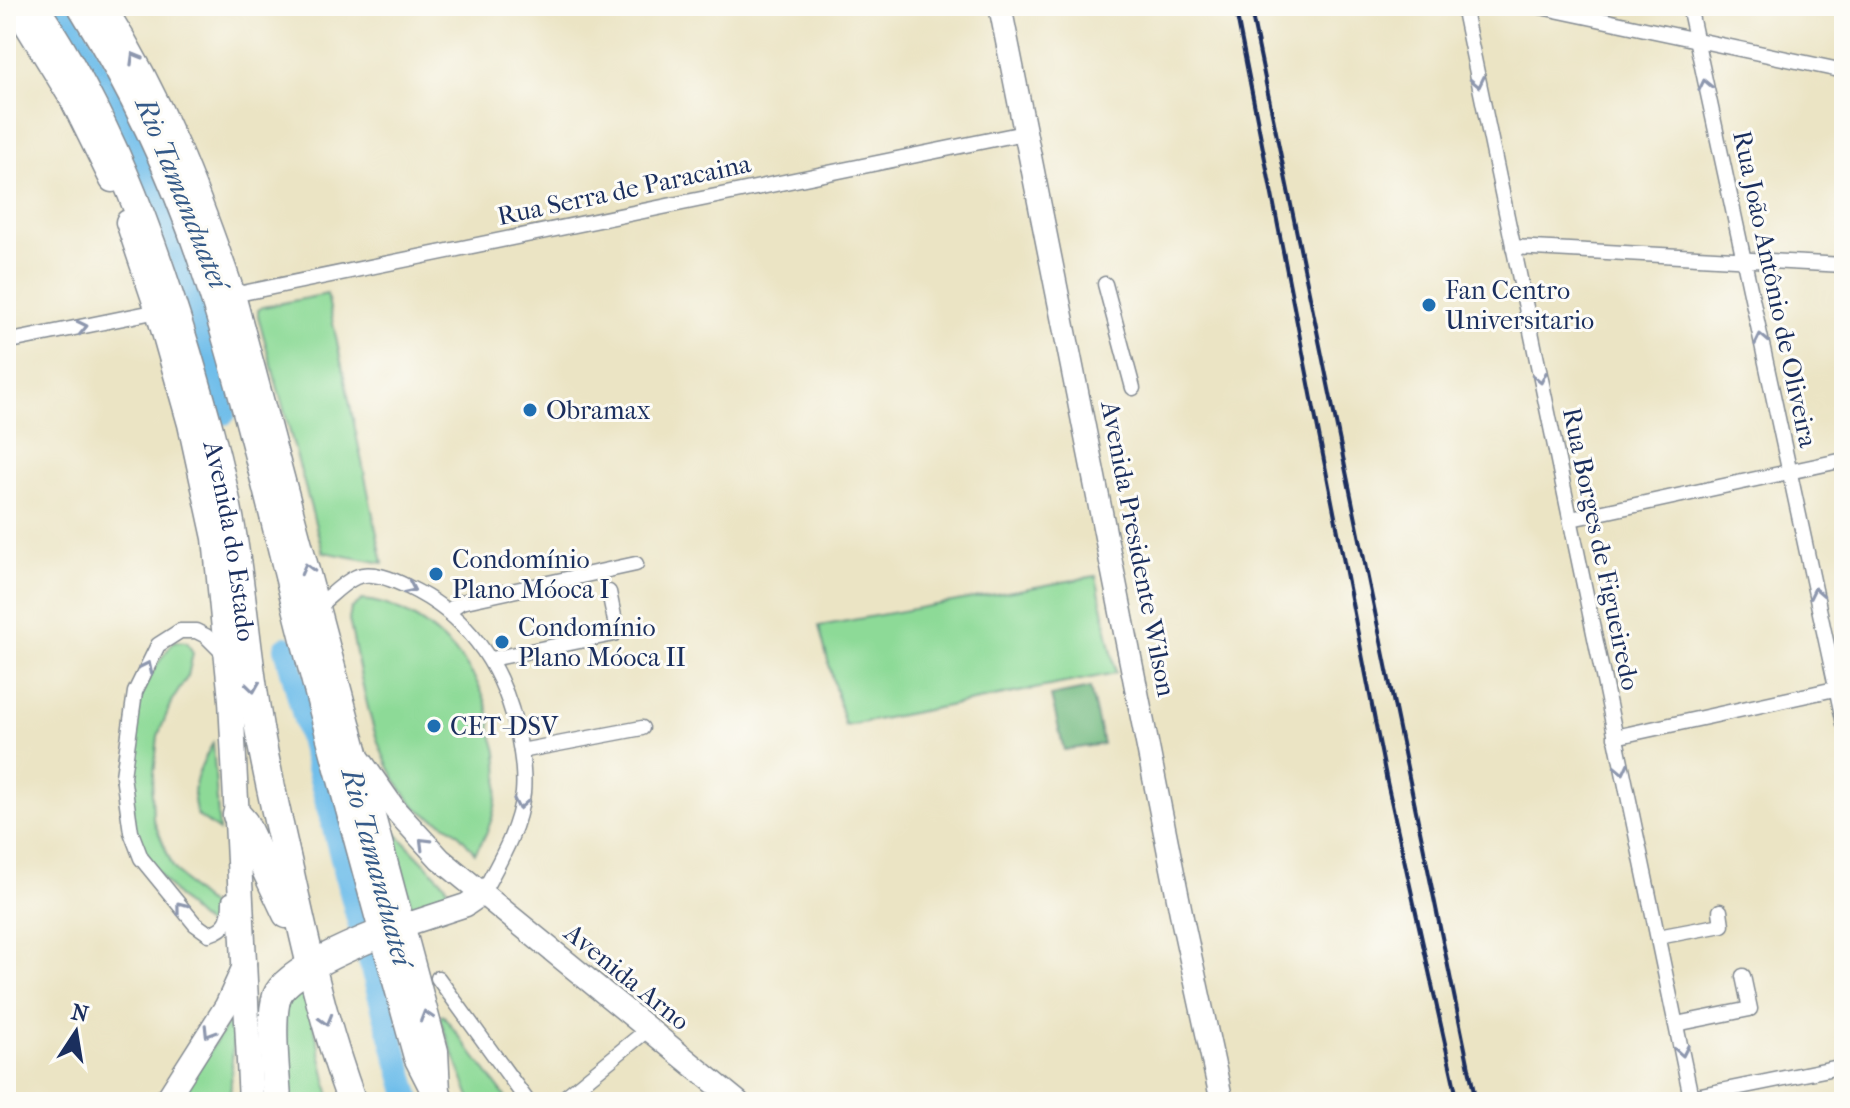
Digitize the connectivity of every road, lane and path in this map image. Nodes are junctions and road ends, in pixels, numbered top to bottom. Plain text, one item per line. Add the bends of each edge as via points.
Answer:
1 (15, 6) edge
2 (34, 6) edge
3 (82, 6) edge
4 (103, 6) edge
5 (1000, 6) edge
6 (1463, 6) edge
7 (1536, 6) edge
8 (1689, 6) edge
9 (1696, 40) junction
10 (1844, 71) edge
11 (1024, 133) junction
12 (1513, 247) junction
13 (1744, 259) junction
14 (1844, 265) edge
15 (1105, 284) dead end
16 (233, 295) junction
17 (158, 311) junction
18 (6, 342) edge
19 (1133, 388) dead end
20 (1844, 460) edge
21 (1790, 471) junction
22 (1571, 519) junction
23 (636, 564) dead end
24 (609, 592) dead end
25 (317, 607) junction
26 (448, 611) junction
27 (227, 657) junction
28 (491, 659) junction
29 (1840, 687) edge
30 (1844, 724) edge
31 (642, 728) dead end
32 (1615, 737) junction
33 (521, 751) junction
34 (356, 752) junction
35 (237, 815) junction
36 (238, 854) junction
37 (482, 894) junction
38 (1720, 911) dead end
39 (393, 929) junction
40 (303, 933) junction
41 (1658, 937) junction
42 (245, 963) junction
43 (310, 966) junction
44 (1743, 976) dead end
45 (438, 978) dead end
46 (1676, 1024) junction
47 (647, 1030) junction
48 (250, 1045) junction
49 (1844, 1066) edge
50 (341, 1074) junction
51 (441, 1098) edge
52 (1691, 1100) edge
53 (166, 1101) edge
54 (240, 1102) edge
55 (251, 1102) edge
56 (277, 1102) edge
57 (346, 1102) edge
58 (352, 1102) edge
59 (528, 1102) edge
60 (559, 1102) edge
61 (738, 1102) edge
62 (1222, 1102) edge

1 - 17 main road, Avenida do Estado via 105,165
2 -> 40 highway, Avenida do Estado via 68,57 142,213 196,384 229,516 260,737
3 - 39 highway, Avenida do Estado via 144,121 205,267 322,706
16 -> 4 main road, Avenida do Estado via 160,105
5 - 11 street, Avenida Presidente Wilson
6 -> 12 street, Rua Borges de Figueiredo
7 - 9 street
8 - 9 street, Rua João Antônio de Oliveira
9 - 10 street
13 -> 9 street, Rua João Antônio de Oliveira
11 - 16 street, Rua Serra de Paracaina
11 - 62 street, Avenida Presidente Wilson
12 - 13 street
12 -> 22 street, Rua Borges de Figueiredo
13 - 14 street
21 -> 13 street, Rua João Antônio de Oliveira
15 - 19 street
25 -> 16 main road, Avenida do Estado
18 -> 17 street
17 - 27 main road, Avenida do Estado via 206,488
20 - 21 street
21 - 22 street
29 -> 21 street, Rua João Antônio de Oliveira
22 - 32 street, Rua Borges de Figueiredo
23 - 26 street via 461,602
24 - 28 street via 614,634
25 -> 26 street via 356,577 372,575 398,582
25 - 34 main road, Avenida do Estado
26 - 28 street
27 - 35 main road, Avenida do Estado
36 -> 27 street via 228,873 230,917 225,927 209,934 141,858 131,832 123,776 135,692 158,645 180,631 196,631
28 - 33 street
29 - 30 street, Rua João Antônio de Oliveira
29 - 32 street
31 - 33 street
32 -> 41 street, Rua Borges de Figueiredo
33 -> 37 street via 523,792 515,828
37 -> 34 street, Avenida Arno via 414,833
34 - 39 main road, Avenida do Estado
35 - 36 main road, Avenida do Estado
35 - 40 highway via 291,922
36 - 42 main road, Avenida do Estado
37 - 39 street via 466,905
37 - 47 street, Avenida Arno
38 - 41 street via 1722,925
39 - 43 highway
51 -> 39 highway, Avenida do Estado via 418,1057
40 - 43 highway, Avenida do Estado
41 - 46 street, Rua Borges de Figueiredo
42 - 48 main road, Avenida do Estado
42 -> 53 street via 231,996
43 -> 50 highway, Avenida do Estado
43 - 56 highway via 287,981 276,998
44 - 46 street via 1750,1009
45 - 59 street
46 -> 52 street, Rua Borges de Figueiredo
47 - 60 street
47 - 61 street, Avenida Arno
48 - 54 main road
48 - 55 main road
49 - 52 street
50 - 57 highway
50 - 58 highway, Avenida do Estado

